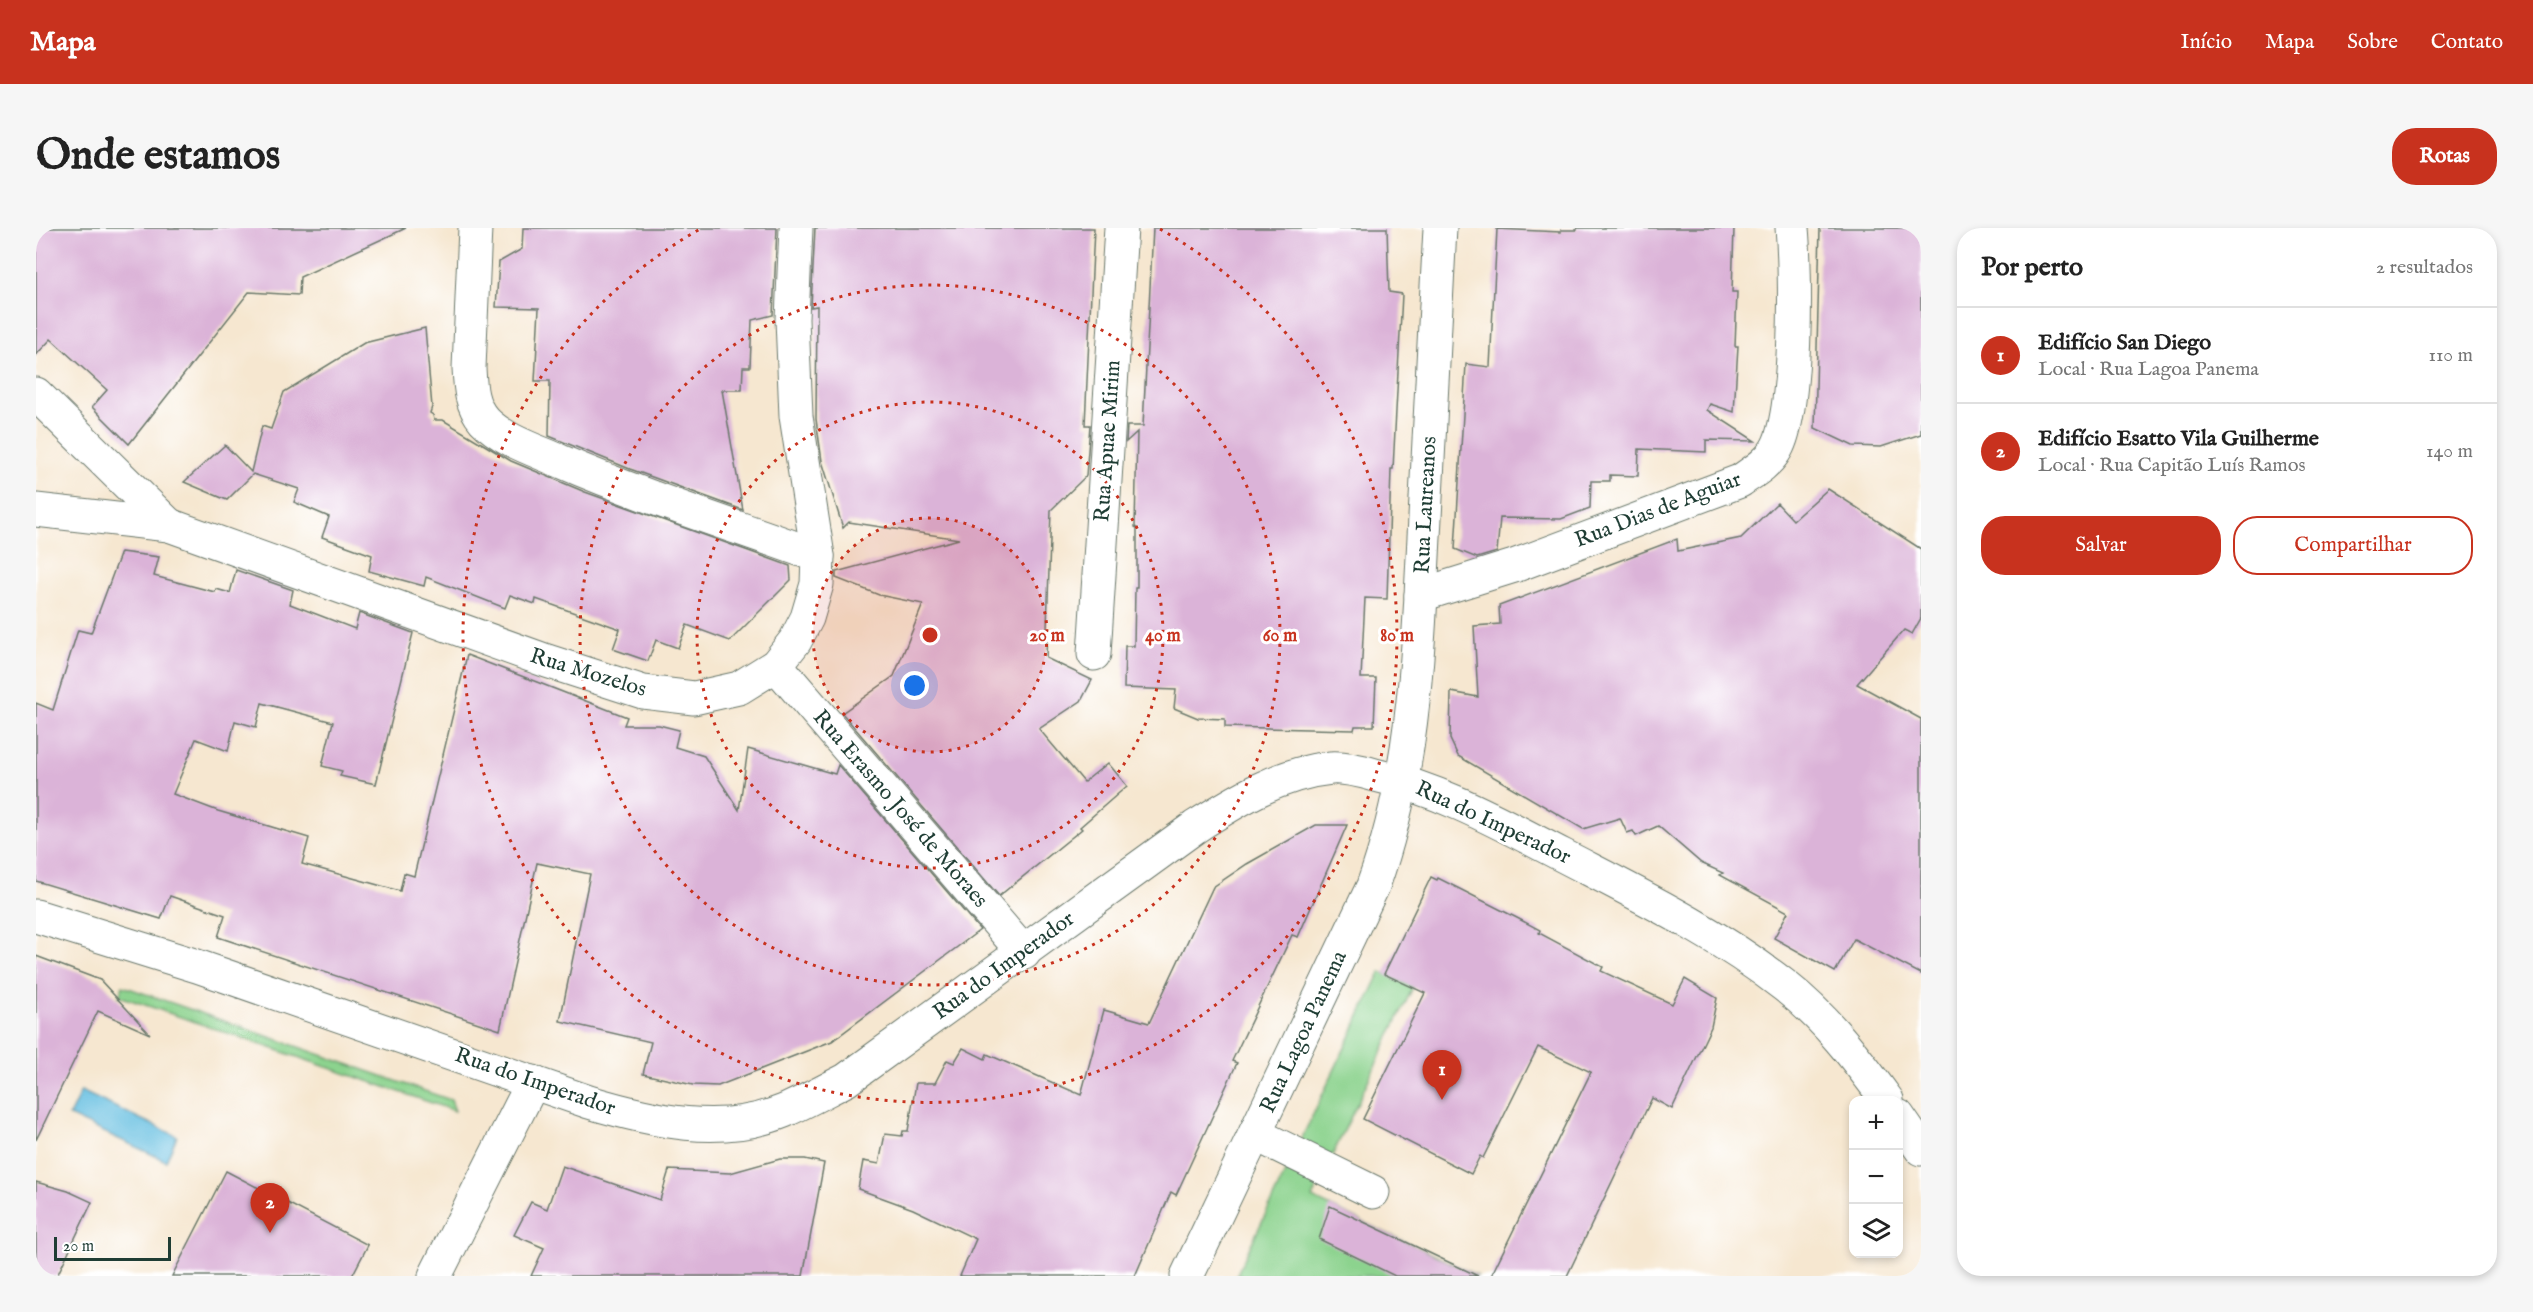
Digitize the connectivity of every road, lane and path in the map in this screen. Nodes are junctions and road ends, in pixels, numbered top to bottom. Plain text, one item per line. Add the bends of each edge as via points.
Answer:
1 (475, 228) edge
2 (796, 228) edge
3 (1121, 228) edge
4 (1440, 228) edge
5 (1792, 228) edge
6 (36, 394) edge
7 (36, 510) edge
8 (169, 525) junction
9 (818, 556) junction
10 (1421, 595) junction
11 (1094, 654) dead end
12 (776, 664) junction
13 (1403, 781) junction
14 (36, 916) edge
15 (1024, 953) junction
16 (534, 1082) junction
17 (1883, 1096) edge
18 (1903, 1122) edge
19 (1255, 1134) junction
20 (1921, 1149) edge
21 (1374, 1192) dead end
22 (435, 1276) edge
23 (1187, 1276) edge

1 - 9 street via 470,391 485,421 534,450 601,478
2 - 9 street, Rua Mozelos via 792,319 796,416
3 - 11 street, Rua Apuae Mirim
4 - 10 street, Rua Laureanos
5 - 10 street, Rua Dias de Aguiar via 1791,388 1785,429 1775,451 1761,467 1740,481 1514,566
6 - 8 street
7 - 8 street, Rua Mozelos
8 - 12 street, Rua Mozelos via 643,692 694,698 739,688
9 - 12 street, Rua Mozelos via 817,584 807,618
10 - 13 street, Rua Laureanos via 1413,717
12 - 15 street, Rua Erasmo José de Moraes
13 - 15 street, Rua do Imperador via 1332,768 1300,774 1250,793 1195,827
13 - 17 street, Rua do Imperador via 1488,816 1672,911 1734,948 1787,987 1828,1026
13 - 19 street, Rua Lagoa Panema via 1389,843 1374,886
14 - 16 street, Rua do Imperador via 197,966
15 - 16 street, Rua do Imperador via 846,1080 783,1111 733,1125 647,1119
16 - 22 street
18 - 20 street
19 - 21 street
19 - 23 street, Rua Lagoa Panema

